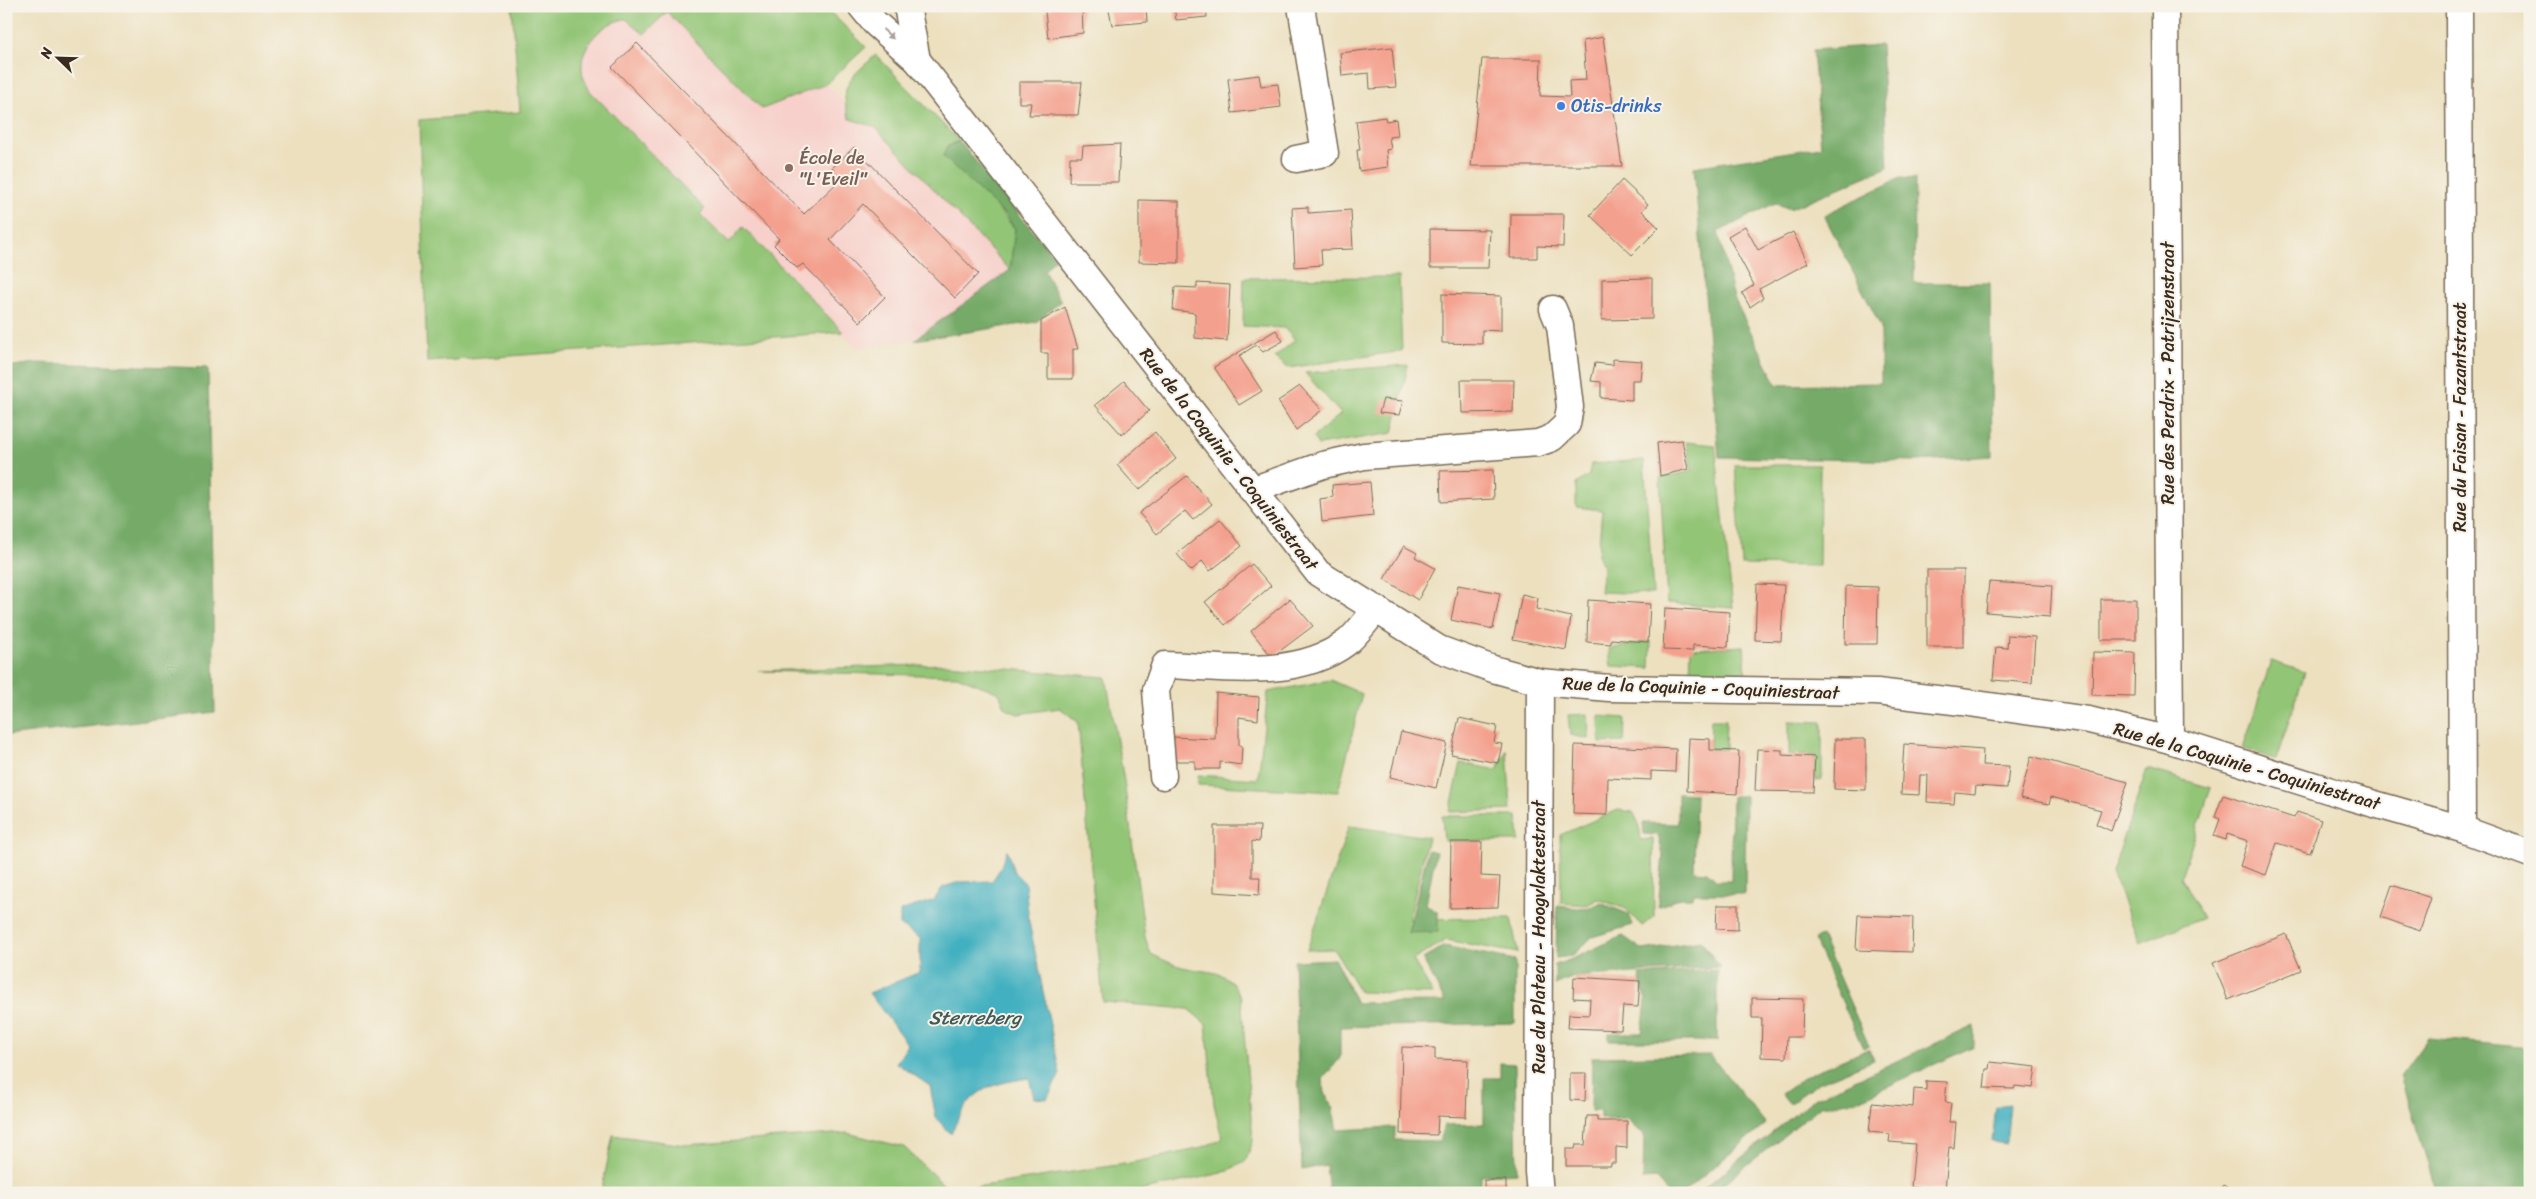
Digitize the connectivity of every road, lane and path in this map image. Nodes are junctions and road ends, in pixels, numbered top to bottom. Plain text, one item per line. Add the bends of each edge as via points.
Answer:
1 (860, 6) edge
2 (907, 6) edge
3 (1301, 6) edge
4 (2166, 6) edge
5 (2459, 6) edge
6 (917, 60) junction
7 (1296, 159) dead end
8 (1553, 309) dead end
9 (1252, 490) junction
10 (1377, 609) junction
11 (1540, 682) junction
12 (2170, 740) junction
13 (1163, 776) dead end
14 (2462, 829) junction
15 (2530, 854) edge
16 (1540, 1193) edge

1 -> 6 street, Rue de la Coquinie - Coquiniestraat
2 - 6 street, Rue de la Coquinie - Coquiniestraat
3 - 7 street via 1325,153
4 - 12 street, Rue des Perdrix - Patrijzenstraat
5 - 14 street, Rue du Faisan - Fazantstraat
6 - 9 street, Rue de la Coquinie - Coquiniestraat
8 - 9 street via 1560,326 1570,407 1567,424 1552,438 1538,443 1364,456 1314,468
9 - 10 street, Rue de la Coquinie - Coquiniestraat via 1318,573
10 - 11 street, Rue de la Coquinie - Coquiniestraat via 1439,649 1493,670
10 - 13 street via 1346,643 1315,660 1271,668 1165,665 1156,690
11 - 12 street, Rue de la Coquinie - Coquiniestraat via 1609,688 1877,692 2089,720
11 - 16 street, Rue du Plateau - Hoogvlaktestraat
12 - 14 street, Rue de la Coquinie - Coquiniestraat
14 - 15 street, Rue de la Coquinie - Coquiniestraat

